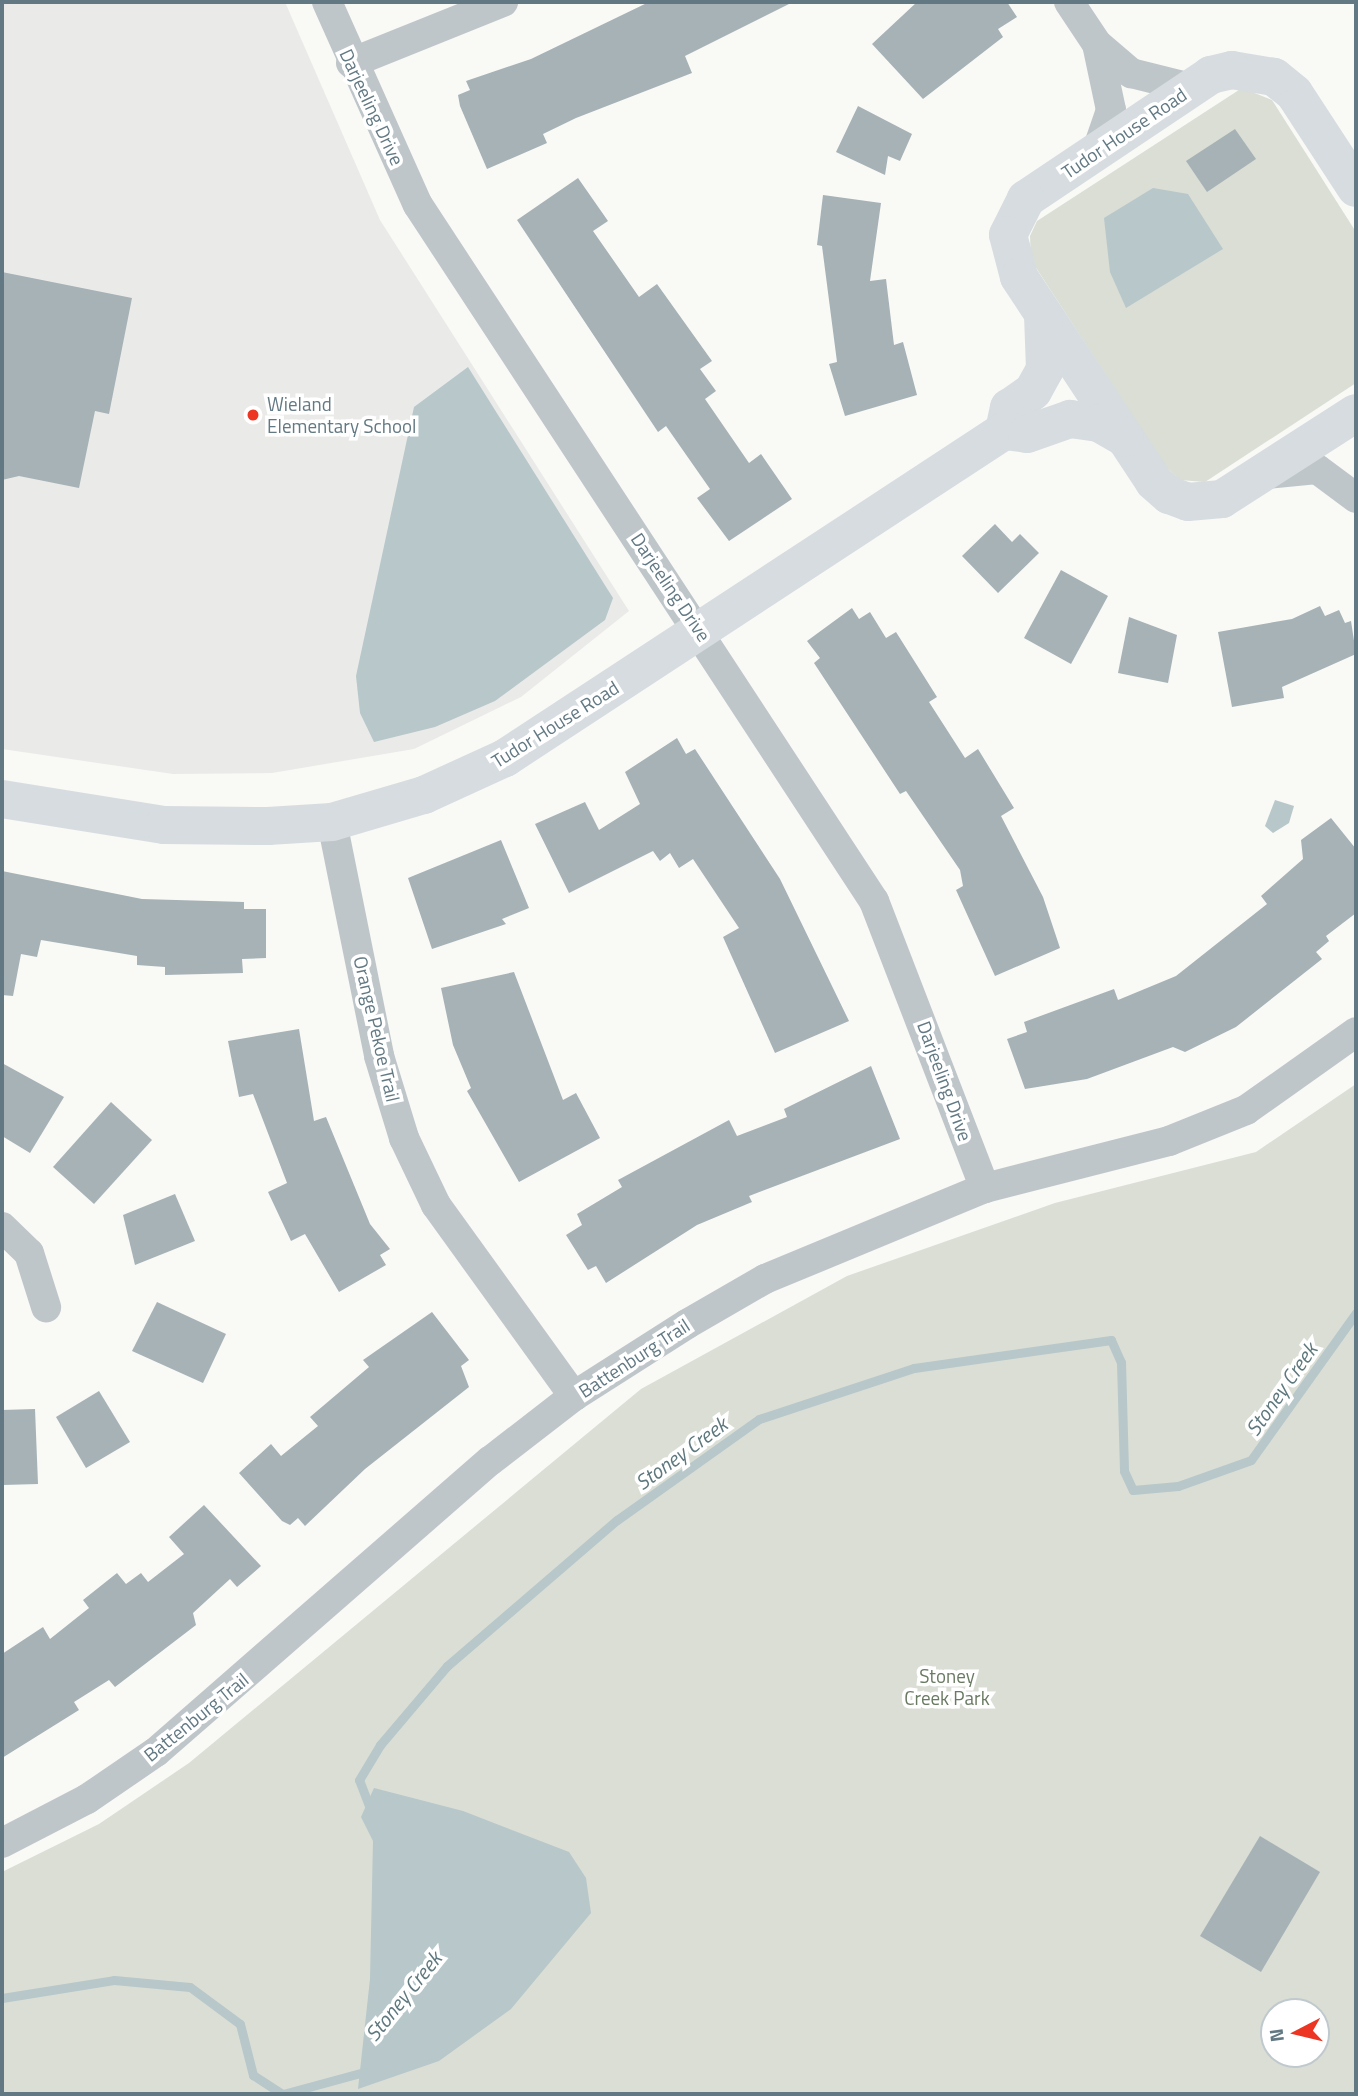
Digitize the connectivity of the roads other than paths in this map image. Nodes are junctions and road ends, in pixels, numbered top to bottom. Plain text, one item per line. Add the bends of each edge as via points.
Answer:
1 (327, 2) edge
2 (503, 2) edge
3 (1069, 2) edge
4 (1097, 44) junction
5 (351, 63) junction
6 (1191, 88) junction
7 (1320, 133) junction
8 (1097, 151) junction
9 (1356, 154) edge
10 (1356, 188) edge
11 (1042, 311) junction
12 (1356, 414) edge
13 (1004, 431) junction
14 (1125, 438) junction
15 (1259, 475) junction
16 (1356, 498) edge
17 (701, 631) junction
18 (2, 799) edge
19 (332, 822) junction
20 (1356, 1032) edge
21 (985, 1188) junction
22 (2, 1227) edge
23 (46, 1307) dead end
24 (574, 1396) junction
25 (2, 1843) edge

1 - 5 street, Darjeeling Drive
2 - 5 street
3 - 4 street
4 - 6 street via 1146,82
4 - 8 street via 1111,110
5 - 17 street, Darjeeling Drive via 418,205
6 - 7 street, Tudor House Road via 1232,70 1274,77
6 - 8 street, Tudor House Road
7 - 9 street, Tudor House Road
7 - 10 street, Tudor House Road
8 - 11 street, Tudor House Road via 1026,199 1009,235 1019,277
11 - 13 street via 1045,369 1033,391 1009,408
11 - 14 street, Tudor House Road
12 - 15 street, Tudor House Road
13 - 14 street, Tudor House Road via 1027,434 1070,419 1099,423
13 - 17 street, Tudor House Road
14 - 15 street, Tudor House Road via 1154,482 1188,502 1222,499
15 - 16 street via 1317,469
17 - 19 street, Tudor House Road via 505,758 424,795
17 - 21 street, Darjeeling Drive via 874,901
18 - 19 street, Tudor House Road via 164,825
19 - 24 street, Orange Pekoe Trail via 379,1056 404,1138 436,1205
20 - 21 street, Battenburg Trail via 1246,1110 1169,1141
21 - 24 street, Battenburg Trail via 765,1279
22 - 23 street via 29,1253
24 - 25 street, Battenburg Trail via 490,1461 156,1752 87,1799

